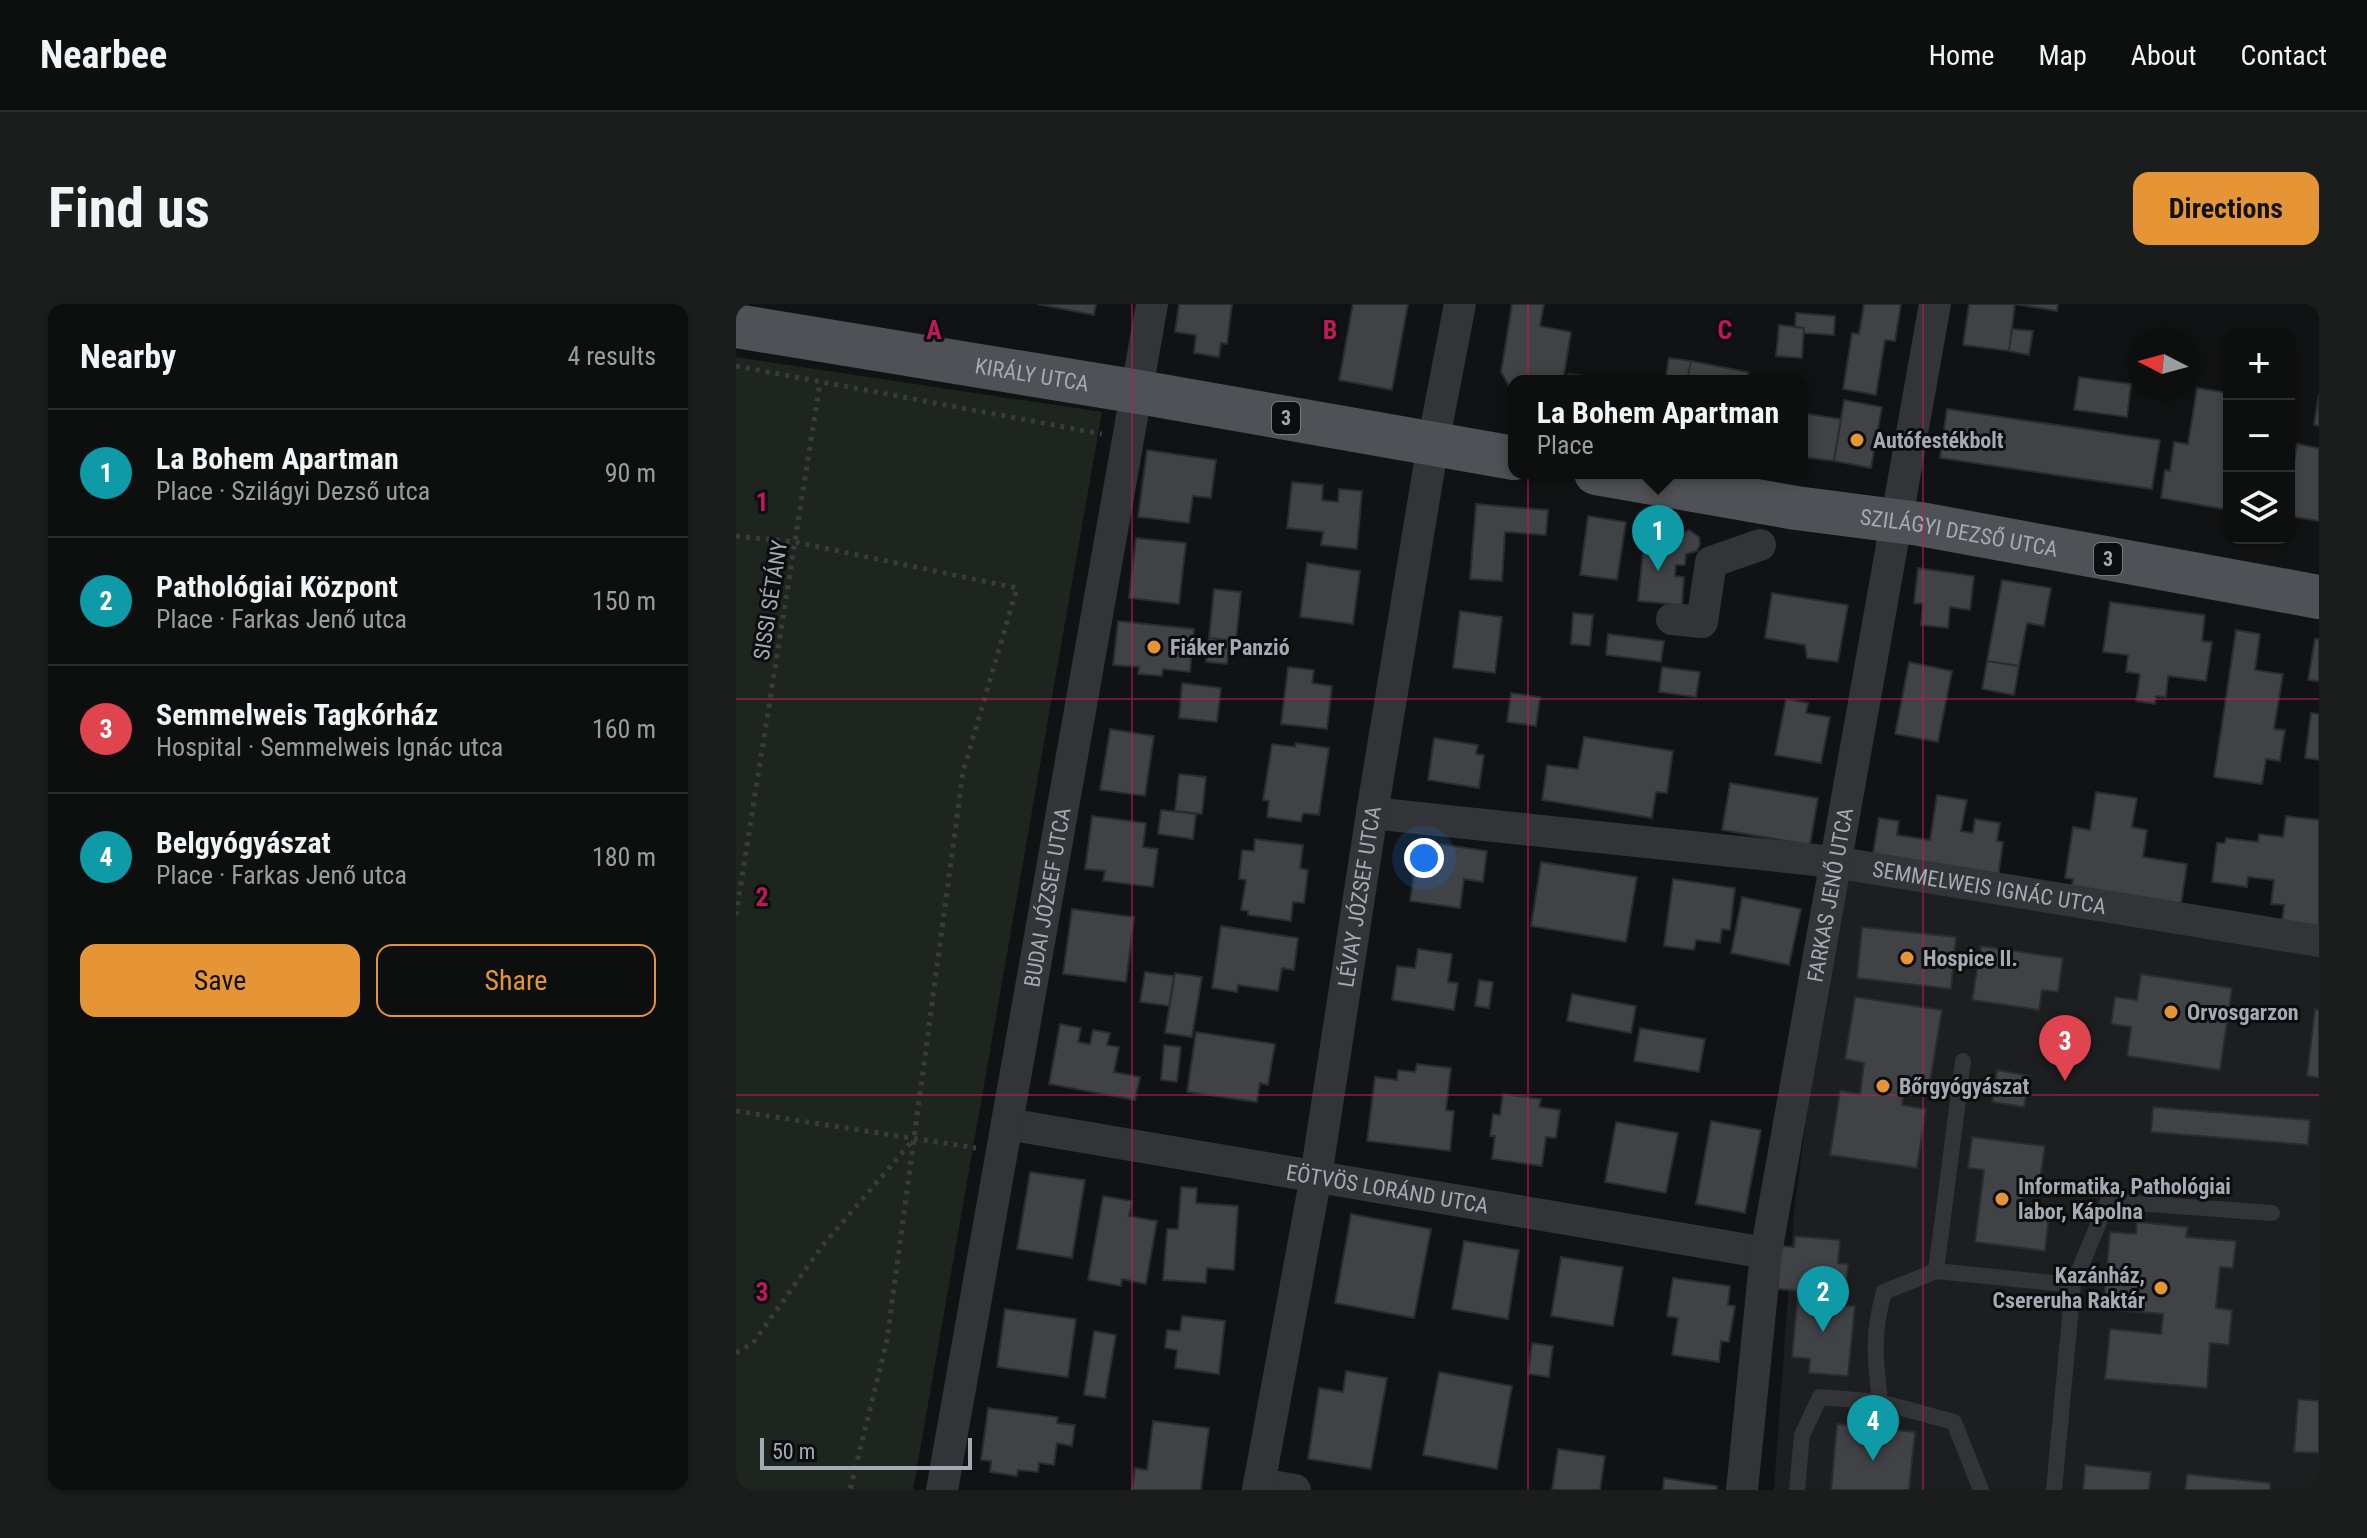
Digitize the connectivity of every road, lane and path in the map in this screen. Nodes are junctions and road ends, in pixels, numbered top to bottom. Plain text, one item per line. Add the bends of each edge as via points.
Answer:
1 (1152, 304) edge
2 (1460, 304) edge
3 (1935, 304) edge
4 (736, 326) edge
5 (736, 366) edge
6 (820, 383) junction
7 (1139, 392) junction
8 (1130, 439) junction
9 (1433, 444) junction
10 (1508, 457) edge
11 (1630, 479) edge
12 (1896, 521) junction
13 (736, 536) edge
14 (795, 542) junction
15 (1760, 545) dead end
16 (2319, 597) edge
17 (1672, 619) dead end
18 (1372, 813) junction
19 (1834, 862) junction
20 (736, 915) edge
21 (2319, 941) edge
22 (1963, 1061) dead end
23 (736, 1111) edge
24 (914, 1138) junction
25 (1005, 1138) junction
26 (1316, 1176) junction
27 (2272, 1213) dead end
28 (1766, 1253) junction
29 (1936, 1271) junction
30 (2073, 1285) junction
31 (736, 1353) edge
32 (1880, 1402) junction
33 (1259, 1487) edge
34 (850, 1490) edge
35 (942, 1490) edge
36 (1295, 1490) edge
37 (1742, 1490) edge
38 (1797, 1490) edge
39 (1981, 1490) edge
40 (2054, 1490) edge

1 - 7 street, BUDAI JÓZSEF UTCA
2 - 9 street, LÉVAY JÓZSEF UTCA
3 - 12 street, FARKAS JENŐ UTCA
4 - 7 main road, KIRÁLY UTCA / 3
5 - 6 path
6 - 8 path
6 - 14 path, SISSI SÉTÁNY
7 - 8 street, BUDAI JÓZSEF UTCA
7 - 9 main road, 3
8 - 25 street, BUDAI JÓZSEF UTCA
9 - 10 main road, 3
9 - 18 street, LÉVAY JÓZSEF UTCA
11 - 12 main road, SZILÁGYI DEZSŐ UTCA / 3
12 - 16 main road, SZILÁGYI DEZSŐ UTCA / 3
12 - 19 street, FARKAS JENŐ UTCA
13 - 14 path
14 - 20 path, SISSI SÉTÁNY
14 - 24 path via 1017,588 963,772
15 - 17 street via 1715,556 1702,622
18 - 19 street, SEMMELWEIS IGNÁC UTCA
18 - 26 street, LÉVAY JÓZSEF UTCA
19 - 21 street, SEMMELWEIS IGNÁC UTCA
19 - 28 street, FARKAS JENŐ UTCA
22 - 29 lane
23 - 24 path
24 - 25 path
24 - 31 path via 823,1245 753,1343
24 - 34 path via 887,1340
25 - 26 street, EÖTVÖS LORÁND UTCA
25 - 35 street, BUDAI JÓZSEF UTCA
26 - 28 street, EÖTVÖS LORÁND UTCA
26 - 33 street, LÉVAY JÓZSEF UTCA
27 - 30 lane via 2108,1201
28 - 37 street, FARKAS JENŐ UTCA
29 - 30 lane
29 - 32 lane via 1884,1292 1875,1322
30 - 40 lane
32 - 38 lane via 1820,1397 1802,1435
32 - 39 lane via 1954,1422
33 - 36 street

